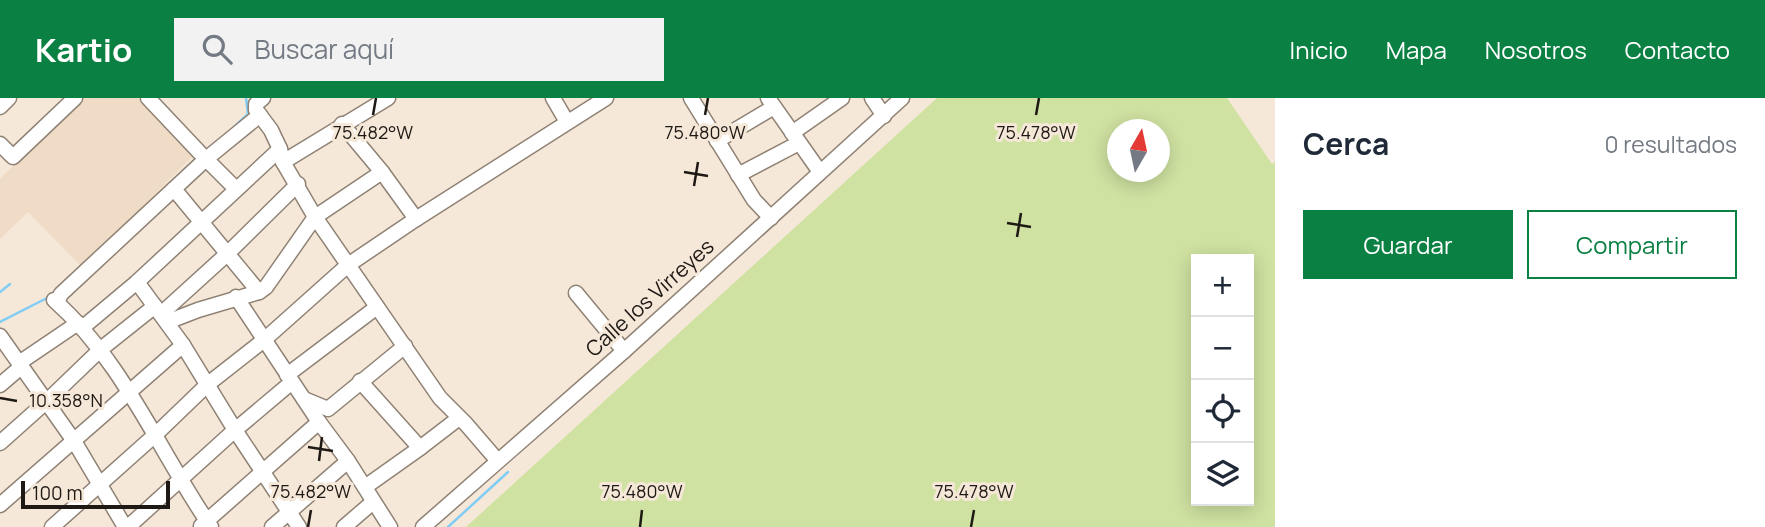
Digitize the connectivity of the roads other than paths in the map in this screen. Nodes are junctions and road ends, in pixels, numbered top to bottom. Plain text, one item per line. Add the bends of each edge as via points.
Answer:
1 (9, 98) edge
2 (75, 98) edge
3 (148, 98) edge
4 (263, 98) edge
5 (388, 98) edge
6 (553, 98) edge
7 (606, 98) edge
8 (842, 98) edge
9 (872, 98) edge
10 (902, 98) edge
11 (697, 100) edge
12 (771, 103) edge
13 (0, 107) edge
14 (260, 115) junction
15 (884, 116) junction
16 (567, 122) junction
17 (342, 124) junction
18 (795, 138) junction
19 (717, 141) junction
20 (0, 144) edge
21 (282, 155) junction
22 (203, 156) junction
23 (382, 172) junction
24 (820, 172) junction
25 (738, 175) junction
26 (298, 184) junction
27 (236, 189) junction
28 (174, 190) junction
29 (315, 217) junction
30 (771, 218) junction
31 (416, 219) junction
32 (202, 223) junction
33 (227, 254) junction
34 (348, 265) junction
35 (137, 282) junction
36 (259, 292) junction
37 (576, 293) dead end
38 (236, 297) junction
39 (377, 307) junction
40 (161, 314) junction
41 (80, 325) junction
42 (0, 336) edge
43 (264, 340) junction
44 (184, 345) junction
45 (405, 346) junction
46 (100, 349) junction
47 (624, 351) junction
48 (20, 365) junction
49 (290, 378) junction
50 (360, 381) junction
51 (208, 384) junction
52 (0, 385) edge
53 (128, 392) junction
54 (304, 398) junction
55 (47, 401) junction
56 (328, 409) junction
57 (460, 418) junction
58 (318, 421) junction
59 (235, 430) junction
60 (155, 436) junction
61 (74, 441) junction
62 (0, 443) edge
63 (420, 448) junction
64 (497, 460) junction
65 (348, 461) junction
66 (262, 472) junction
67 (179, 480) junction
68 (101, 484) junction
69 (365, 487) junction
70 (373, 502) junction
71 (0, 505) edge
72 (289, 512) junction
73 (205, 525) edge
74 (52, 527) edge
75 (126, 527) edge
76 (272, 527) edge
77 (299, 527) edge
78 (344, 527) edge
79 (390, 527) edge
80 (423, 527) edge

1 - 13 street
2 - 20 street via 13,157
3 - 22 street
4 - 14 street via 256,104
5 - 17 street
6 - 16 street
7 - 16 street
8 - 18 street
9 - 15 street
10 - 15 street, Calle los Virreyes
11 - 19 street
12 - 18 street
12 - 19 street
14 - 21 street
14 - 22 street
15 - 24 street, Calle los Virreyes
16 - 31 street
17 - 21 street
17 - 23 street
18 - 24 street
18 - 25 street
19 - 25 street
21 - 26 street
21 - 27 street
22 - 27 street
22 - 28 street
23 - 29 street
23 - 31 street
24 - 30 street, Calle los Virreyes
25 - 30 street
26 - 29 street
26 - 33 street
27 - 32 street
28 - 32 street
28 - 41 street via 55,301
29 - 34 street
29 - 36 street via 273,281
30 - 47 street, Calle los Virreyes
31 - 34 street
32 - 33 street
32 - 35 street
33 - 36 street
33 - 40 street
34 - 39 street
34 - 43 street
35 - 40 street
35 - 41 street
36 - 38 street
37 - 47 street
38 - 40 street
38 - 43 street
39 - 45 street
39 - 49 street
40 - 44 street
40 - 46 street
41 - 46 street
41 - 48 street
42 - 48 street
43 - 49 street
43 - 51 street
44 - 51 street
44 - 53 street
45 - 50 street
45 - 57 street via 440,398
46 - 53 street
46 - 55 street
47 - 64 street, Calle los Virreyes
48 - 52 street
48 - 55 street
49 - 54 street
49 - 59 street
50 - 56 street
50 - 63 street
51 - 59 street
51 - 60 street
53 - 60 street
53 - 61 street
54 - 56 street
54 - 58 street
55 - 61 street
55 - 62 street
56 - 58 street
57 - 63 street
57 - 64 street
58 - 65 street
58 - 66 street
59 - 66 street
59 - 67 street
60 - 67 street
60 - 68 street
61 - 68 street
61 - 71 street
63 - 69 street
64 - 80 street, Calle los Virreyes
65 - 69 street
65 - 72 street
66 - 72 street
66 - 73 street
67 - 73 street
67 - 75 street
68 - 74 street
68 - 75 street
69 - 70 street
70 - 78 street
70 - 79 street
72 - 76 street
72 - 77 street

